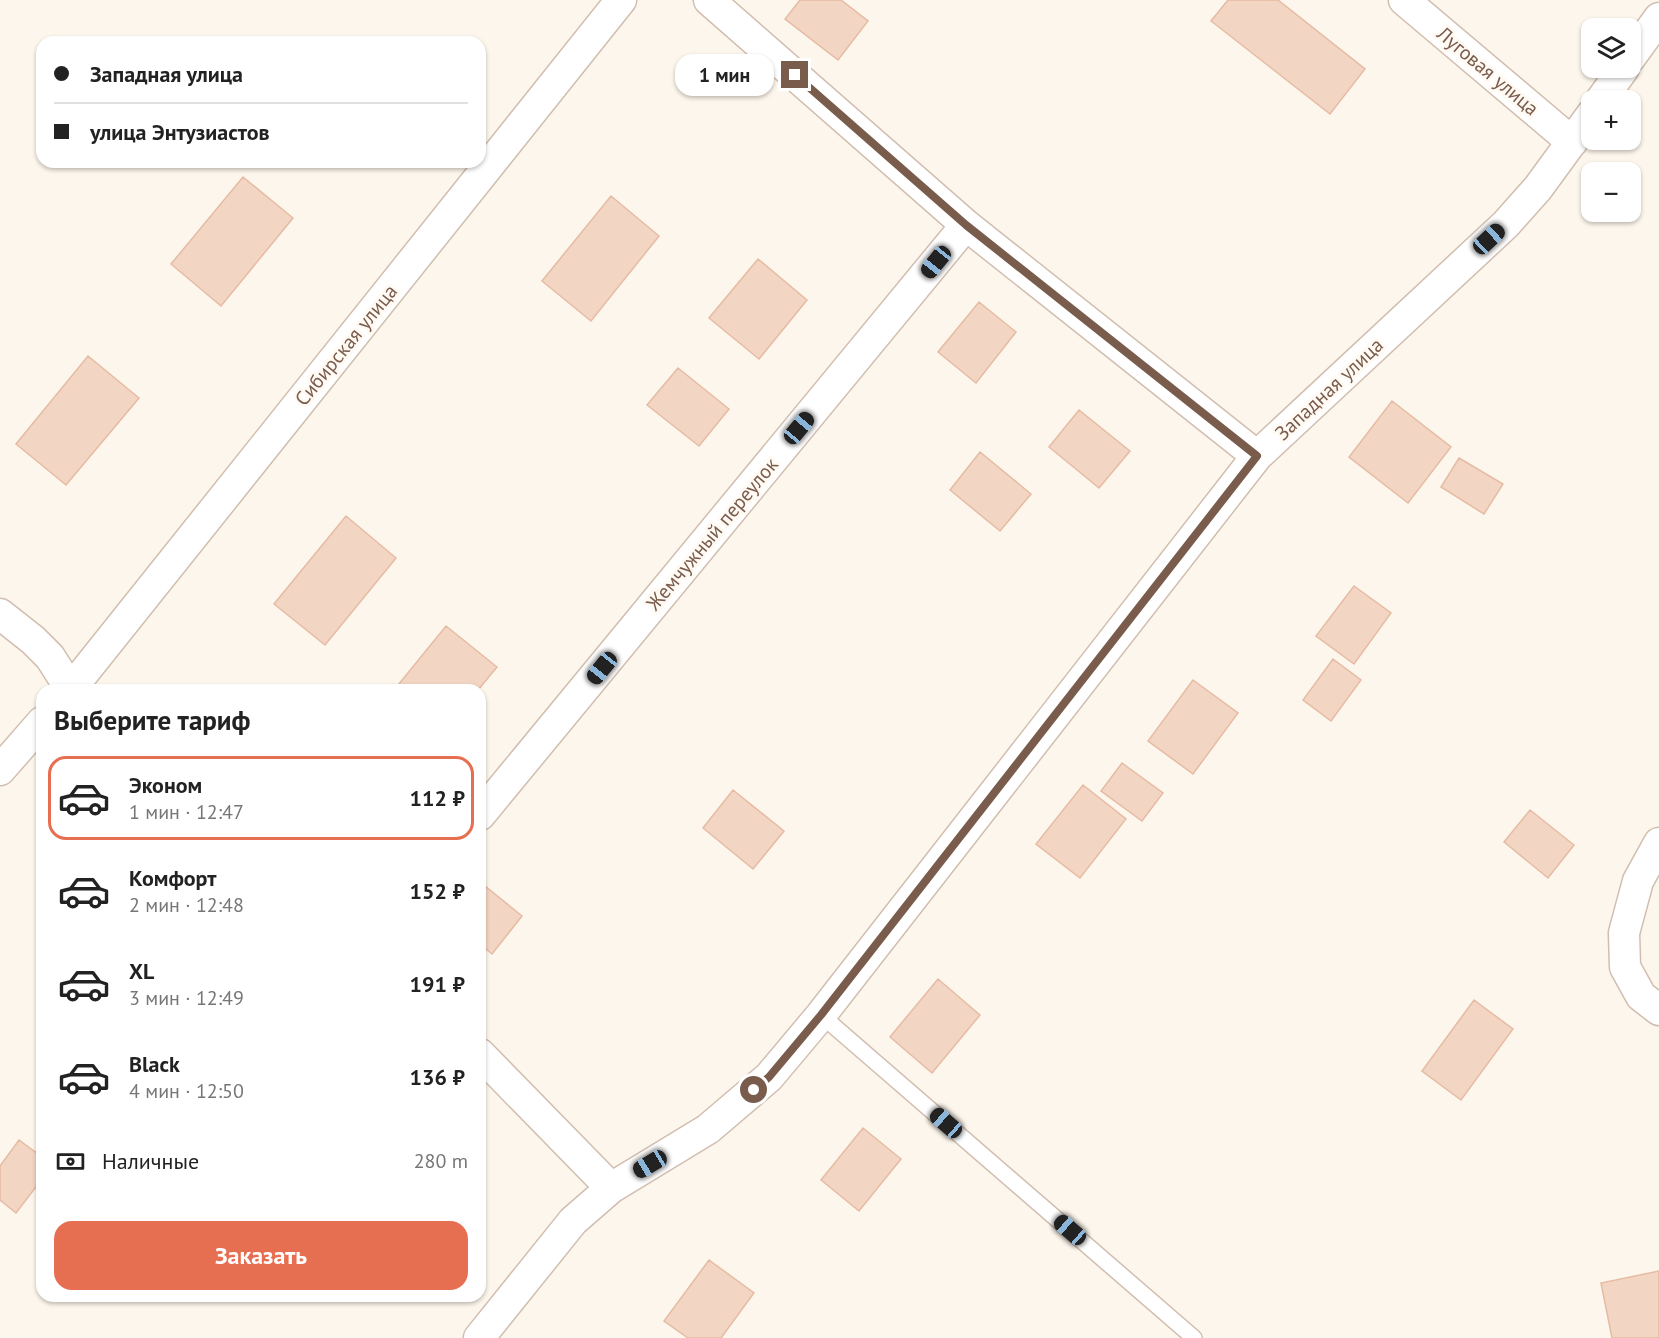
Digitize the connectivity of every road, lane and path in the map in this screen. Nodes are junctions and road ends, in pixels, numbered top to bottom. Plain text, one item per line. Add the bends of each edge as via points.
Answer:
1 (621, 0) edge
2 (709, 0) edge
3 (1404, 0) edge
4 (1659, 18) edge
5 (1641, 43) edge
6 (1581, 129) edge
7 (1572, 142) junction
8 (966, 225) junction
9 (1257, 456) junction
10 (0, 614) edge
11 (67, 684) edge
12 (76, 684) edge
13 (36, 729) edge
14 (0, 770) edge
15 (486, 808) edge
16 (1659, 843) edge
17 (1659, 1010) edge
18 (821, 1015) junction
19 (486, 1060) edge
20 (611, 1188) junction
21 (479, 1338) edge
22 (1194, 1338) edge

1 - 12 street, Сибирская улица
2 - 8 street
3 - 7 street, Луговая улица
4 - 5 street
6 - 7 street, Западная улица
7 - 9 street, Западная улица via 1506,224
8 - 9 street
8 - 15 street, Жемчужный переулок
9 - 18 street, Западная улица
10 - 11 street via 50,657
13 - 14 street
16 - 17 street via 1638,881 1624,933 1625,967 1641,996
18 - 20 street, Западная улица via 769,1077 708,1130
18 - 22 lane
19 - 20 street
20 - 21 street, Западная улица via 573,1221

